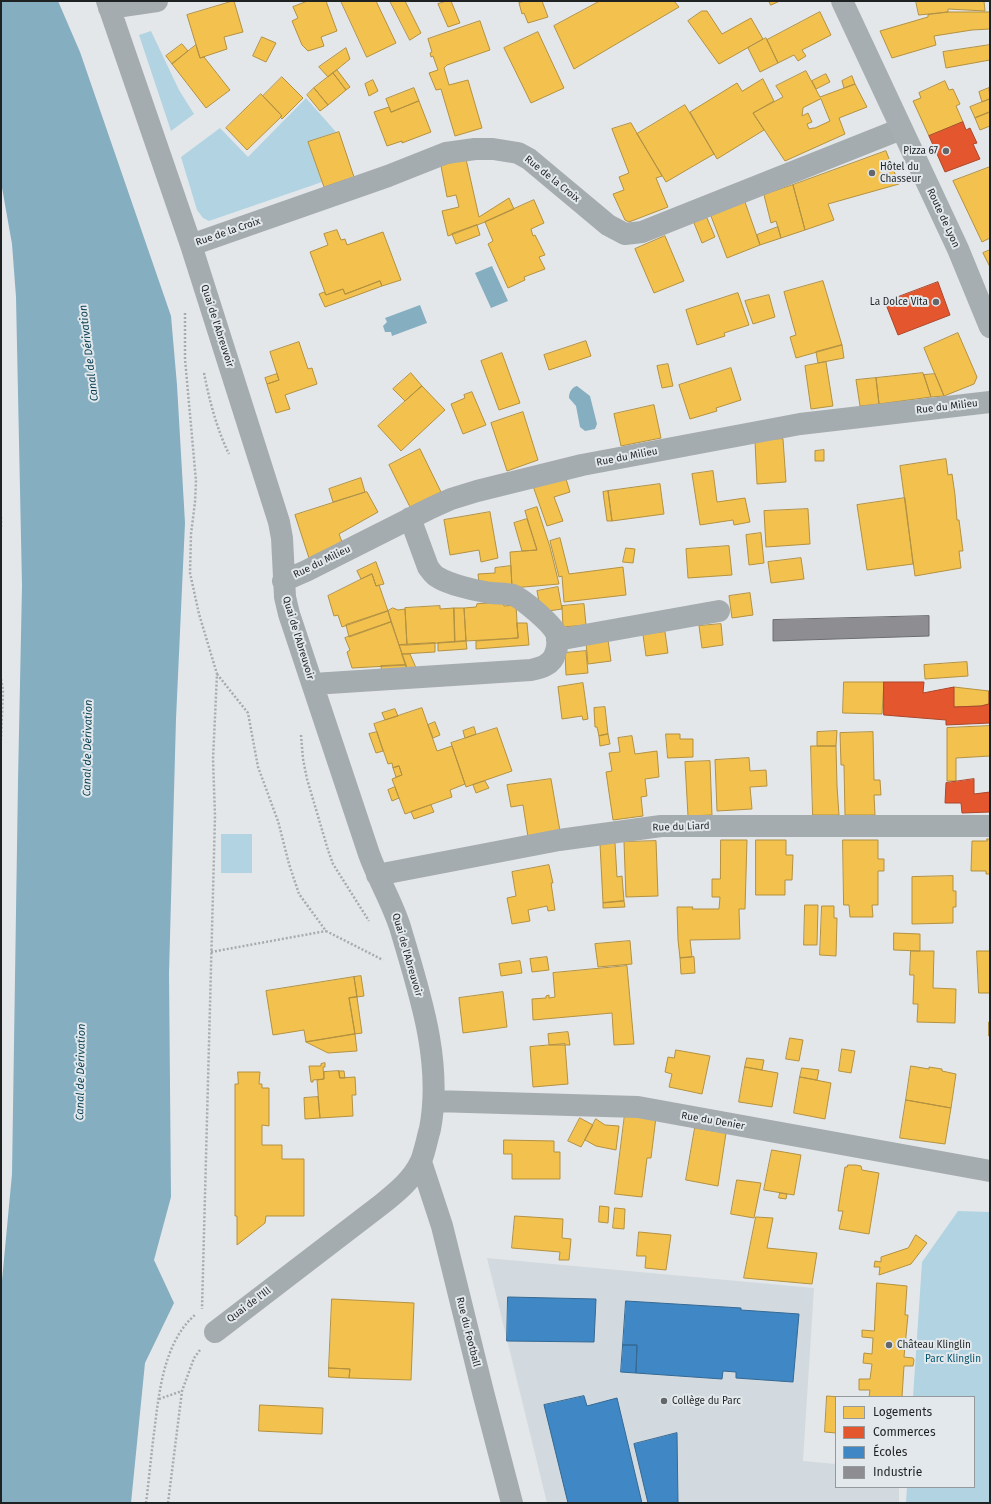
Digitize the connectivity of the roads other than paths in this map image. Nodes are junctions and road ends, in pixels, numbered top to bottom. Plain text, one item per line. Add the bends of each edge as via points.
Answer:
1 (157, 1) edge
2 (842, 1) edge
3 (108, 4) edge
4 (901, 129) junction
5 (191, 245) junction
6 (989, 323) edge
7 (990, 402) edge
8 (410, 518) junction
9 (283, 580) junction
10 (719, 611) dead end
11 (558, 640) junction
12 (313, 684) junction
13 (990, 826) edge
14 (377, 875) junction
15 (434, 1101) junction
16 (421, 1162) junction
17 (981, 1170) edge
18 (215, 1332) road end
19 (512, 1503) edge

1 - 3 street
2 - 4 main road, Route de Lyon
3 - 5 street, Quai de l'Abreuvoir
4 - 5 street, Rue de la Croix via 633,234 625,234 608,225 529,159 518,153 475,148 446,152 388,176
4 - 6 main road, Route de Lyon via 958,249
5 - 9 street, Quai de l'Abreuvoir via 280,522
7 - 8 street, Rue du Milieu via 800,424 582,465 477,491
8 - 9 street, Rue du Milieu via 306,571
8 - 11 street via 428,567 439,578 485,592 518,598 550,625
9 - 12 street, Quai de l'Abreuvoir via 289,614
10 - 11 street
11 - 12 street via 554,657 549,664 532,670
12 - 14 street, Quai de l'Abreuvoir
13 - 14 street, Rue du Liard via 661,826 559,840
14 - 15 street, Quai de l'Abreuvoir via 395,912 419,995 433,1060
15 - 16 street, Quai de l'Abreuvoir
15 - 17 street, Rue du Denier via 638,1107
16 - 18 street, Quai de l'Ill via 399,1190
16 - 19 street, Rue du Football via 442,1226

